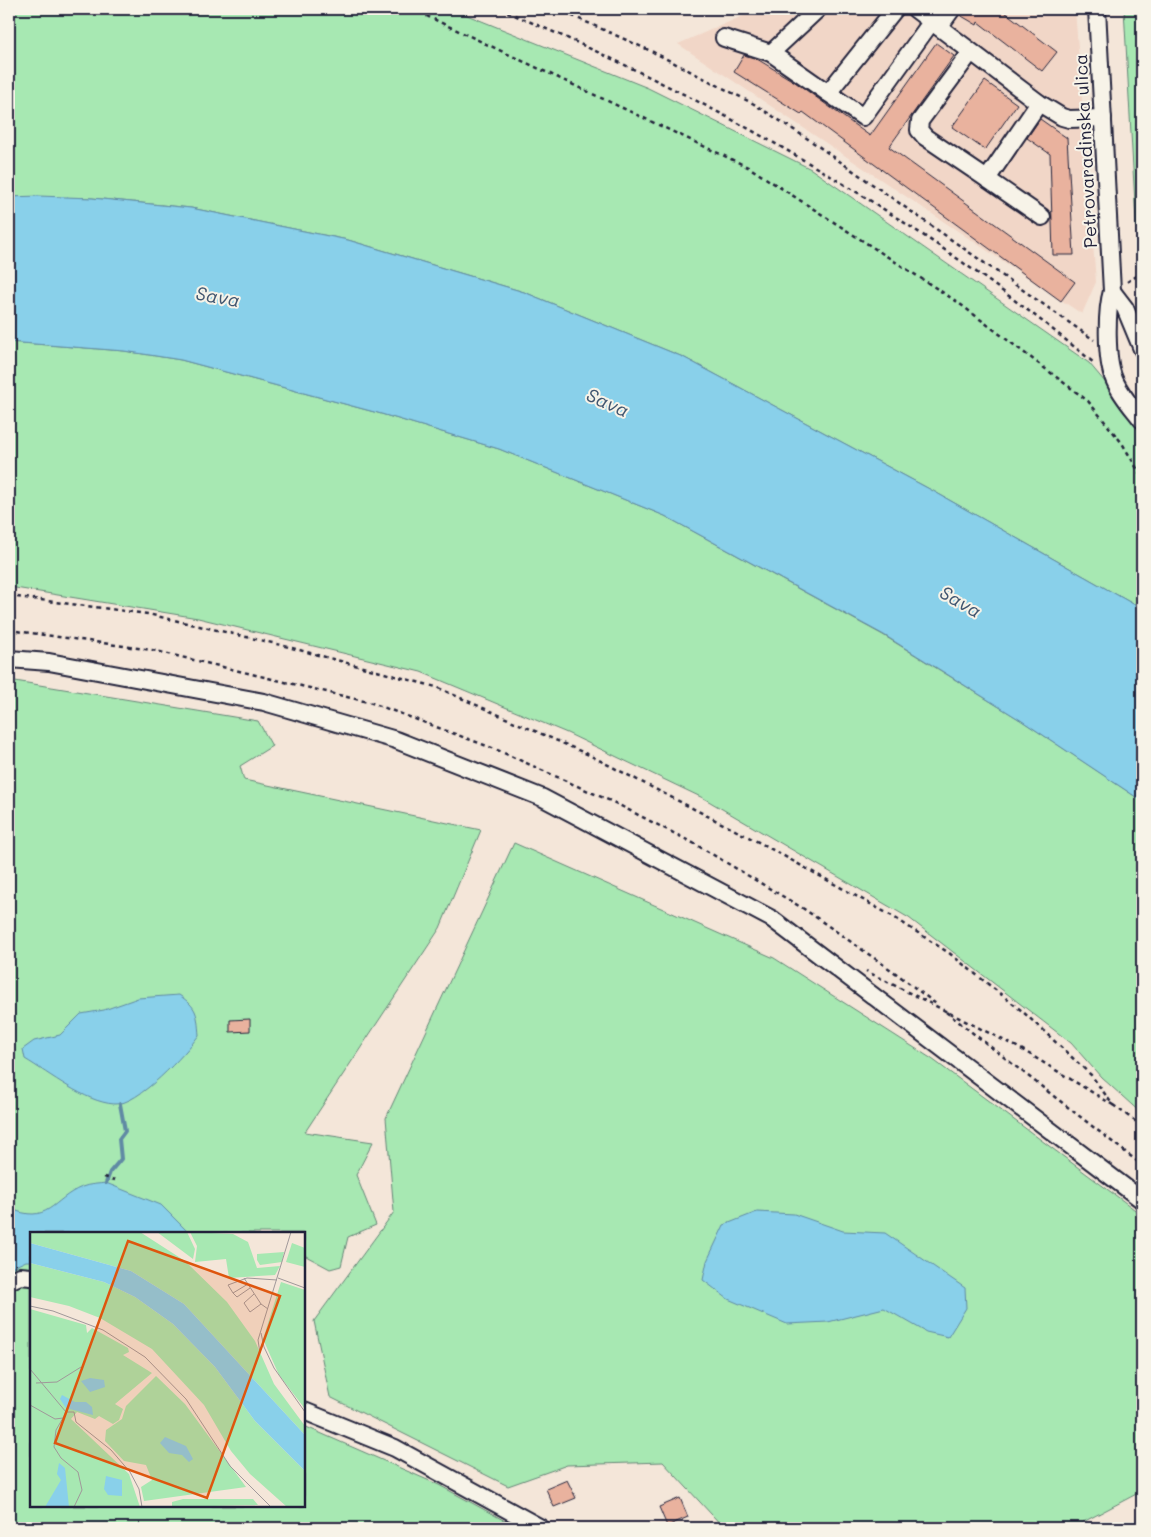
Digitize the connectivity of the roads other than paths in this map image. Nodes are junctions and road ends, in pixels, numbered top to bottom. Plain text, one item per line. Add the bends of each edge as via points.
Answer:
1 (818, 9) edge
2 (895, 9) edge
3 (915, 9) edge
4 (952, 9) edge
5 (1097, 9) edge
6 (935, 24) junction
7 (724, 38) dead end
8 (971, 52) junction
9 (772, 53) junction
10 (828, 93) junction
11 (1039, 103) junction
12 (1103, 118) junction
13 (987, 179) junction
14 (1042, 217) dead end
15 (1112, 291) junction
16 (1142, 349) edge
17 (1142, 420) edge
18 (9, 660) edge
19 (1142, 1200) edge
20 (305, 1412) edge
21 (541, 1528) edge

1 - 9 street
2 - 10 street
3 - 6 street
4 - 6 street
5 - 12 street, Petrovaradinska ulica
6 - 8 street
6 - 10 street via 863,117
7 - 9 street
8 - 11 street
8 - 13 street via 920,121 919,130
9 - 10 street
11 - 12 street via 1069,119
11 - 13 street
12 - 15 street, Petrovaradinska ulica
13 - 14 street
15 - 16 street via 1125,308
15 - 17 street, Petrovaradinska ulica via 1107,324 1113,378
18 - 19 street via 49,662 264,702 396,740 543,798 772,919
20 - 21 street via 395,1448

